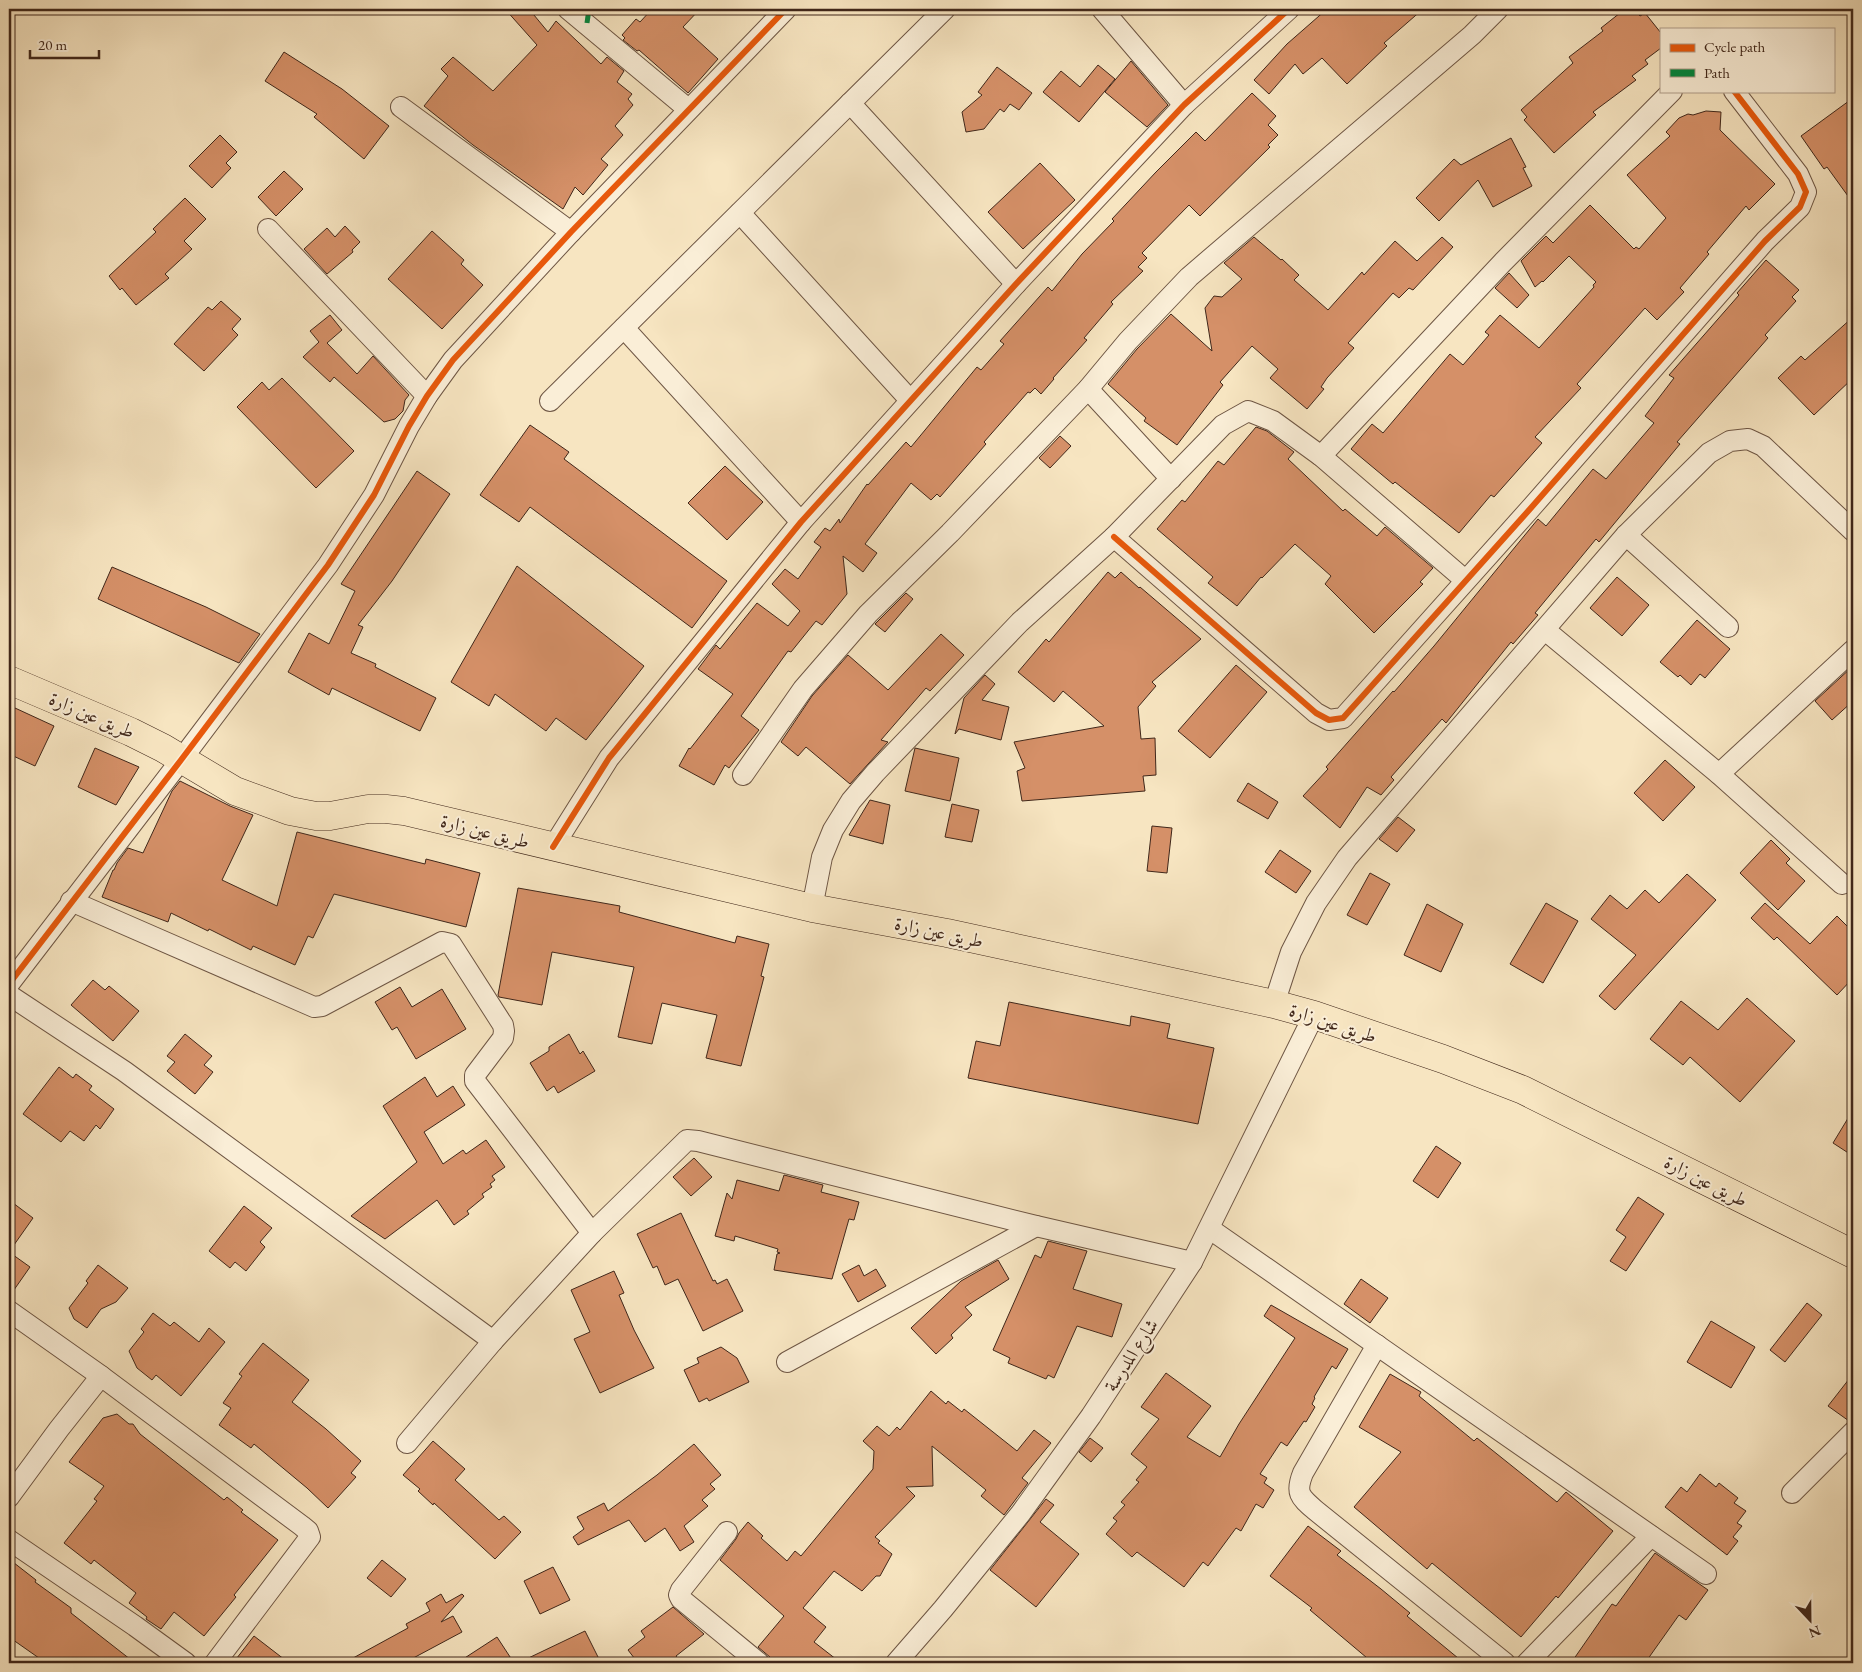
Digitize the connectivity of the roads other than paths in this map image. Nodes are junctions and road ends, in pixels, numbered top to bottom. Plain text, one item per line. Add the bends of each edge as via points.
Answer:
1 (568, 9) edge
2 (786, 9) edge
3 (945, 9) edge
4 (1102, 9) edge
5 (1289, 9) edge
6 (1498, 9) edge
7 (1671, 92) edge
8 (1735, 92) edge
9 (850, 103) junction
10 (1184, 105) junction
11 (401, 107) dead end
12 (688, 109) junction
13 (740, 213) junction
14 (268, 229) dead end
15 (571, 232) junction
16 (1016, 284) junction
17 (624, 328) junction
18 (1088, 389) junction
19 (428, 396) junction
20 (910, 400) junction
21 (550, 401) dead end
22 (1321, 456) junction
23 (1171, 479) junction
24 (801, 522) junction
25 (1853, 531) edge
26 (1626, 535) junction
27 (1114, 537) junction
28 (1465, 580) junction
29 (1728, 627) dead end
30 (1545, 630) junction
31 (1853, 650) edge
32 (9, 680) edge
33 (181, 760) junction
34 (1719, 774) junction
35 (743, 775) dead end
36 (553, 848) junction
37 (1842, 884) dead end
38 (71, 901) junction
39 (812, 908) junction
40 (9, 984) edge
41 (9, 996) edge
42 (1274, 1004) junction
43 (1314, 1015) junction
44 (1036, 1226) junction
45 (1210, 1229) junction
46 (592, 1233) junction
47 (1853, 1254) edge
48 (1192, 1262) junction
49 (9, 1311) edge
50 (492, 1341) junction
51 (1377, 1345) junction
52 (787, 1362) dead end
53 (101, 1376) junction
54 (1853, 1432) edge
55 (406, 1443) dead end
56 (1792, 1493) dead end
57 (9, 1497) edge
58 (727, 1532) dead end
59 (1651, 1536) junction
60 (9, 1540) edge
61 (1706, 1574) dead end
62 (186, 1663) edge
63 (215, 1663) edge
64 (759, 1663) edge
65 (896, 1663) edge
66 (1505, 1663) edge
67 (1526, 1663) edge

1 - 12 street
2 - 12 street
3 - 9 street
4 - 10 street
5 - 10 street
6 - 18 street via 1472,35 1189,277
7 - 22 street via 1503,262
8 - 28 street via 1798,174 1806,192 1800,207 1764,242
9 - 13 street
9 - 16 street
10 - 16 street
11 - 15 street
12 - 15 street
13 - 17 street
13 - 20 street
14 - 19 street
15 - 19 street via 453,360
16 - 20 street
17 - 21 street
17 - 24 street
18 - 23 street
18 - 35 street via 868,614 804,689
19 - 33 street via 352,530
20 - 24 street
22 - 23 street via 1273,420 1248,411 1223,424
22 - 28 street
23 - 27 street
24 - 36 street via 609,758
25 - 26 street via 1763,446 1748,439 1730,441 1708,452
26 - 29 street
26 - 30 street
27 - 28 street via 1316,713 1329,720 1343,718
27 - 39 street via 1020,622 850,801 832,830 822,857
30 - 34 street
30 - 42 street via 1347,858 1316,903 1291,952
31 - 34 street
32 - 33 main road, طريق عين زارة via 131,732
33 - 36 main road, طريق عين زارة via 235,791 303,815 330,816 386,809 404,811
33 - 38 street
34 - 37 street
36 - 39 main road, طريق عين زارة
38 - 40 street
38 - 46 street via 314,1007 322,1006 442,942 451,944 504,1032 504,1038 475,1075 475,1081
39 - 42 main road, طريق عين زارة via 947,933
41 - 50 street via 124,1072
42 - 43 main road, طريق عين زارة
43 - 45 street, شارع المدرسة
43 - 47 main road, طريق عين زارة via 1524,1090
44 - 46 street via 687,1140
44 - 48 street
44 - 52 street
45 - 48 street, شارع المدرسة
45 - 51 street
46 - 50 street
48 - 65 street, شارع المدرسة via 1091,1416 1021,1512 944,1609
49 - 53 street
50 - 55 street
51 - 59 street
51 - 66 street via 1303,1473 1299,1491 1315,1510
53 - 57 street
53 - 63 street via 308,1531 310,1537
54 - 56 street
58 - 64 street via 679,1595
59 - 61 street
59 - 67 street
60 - 62 street

